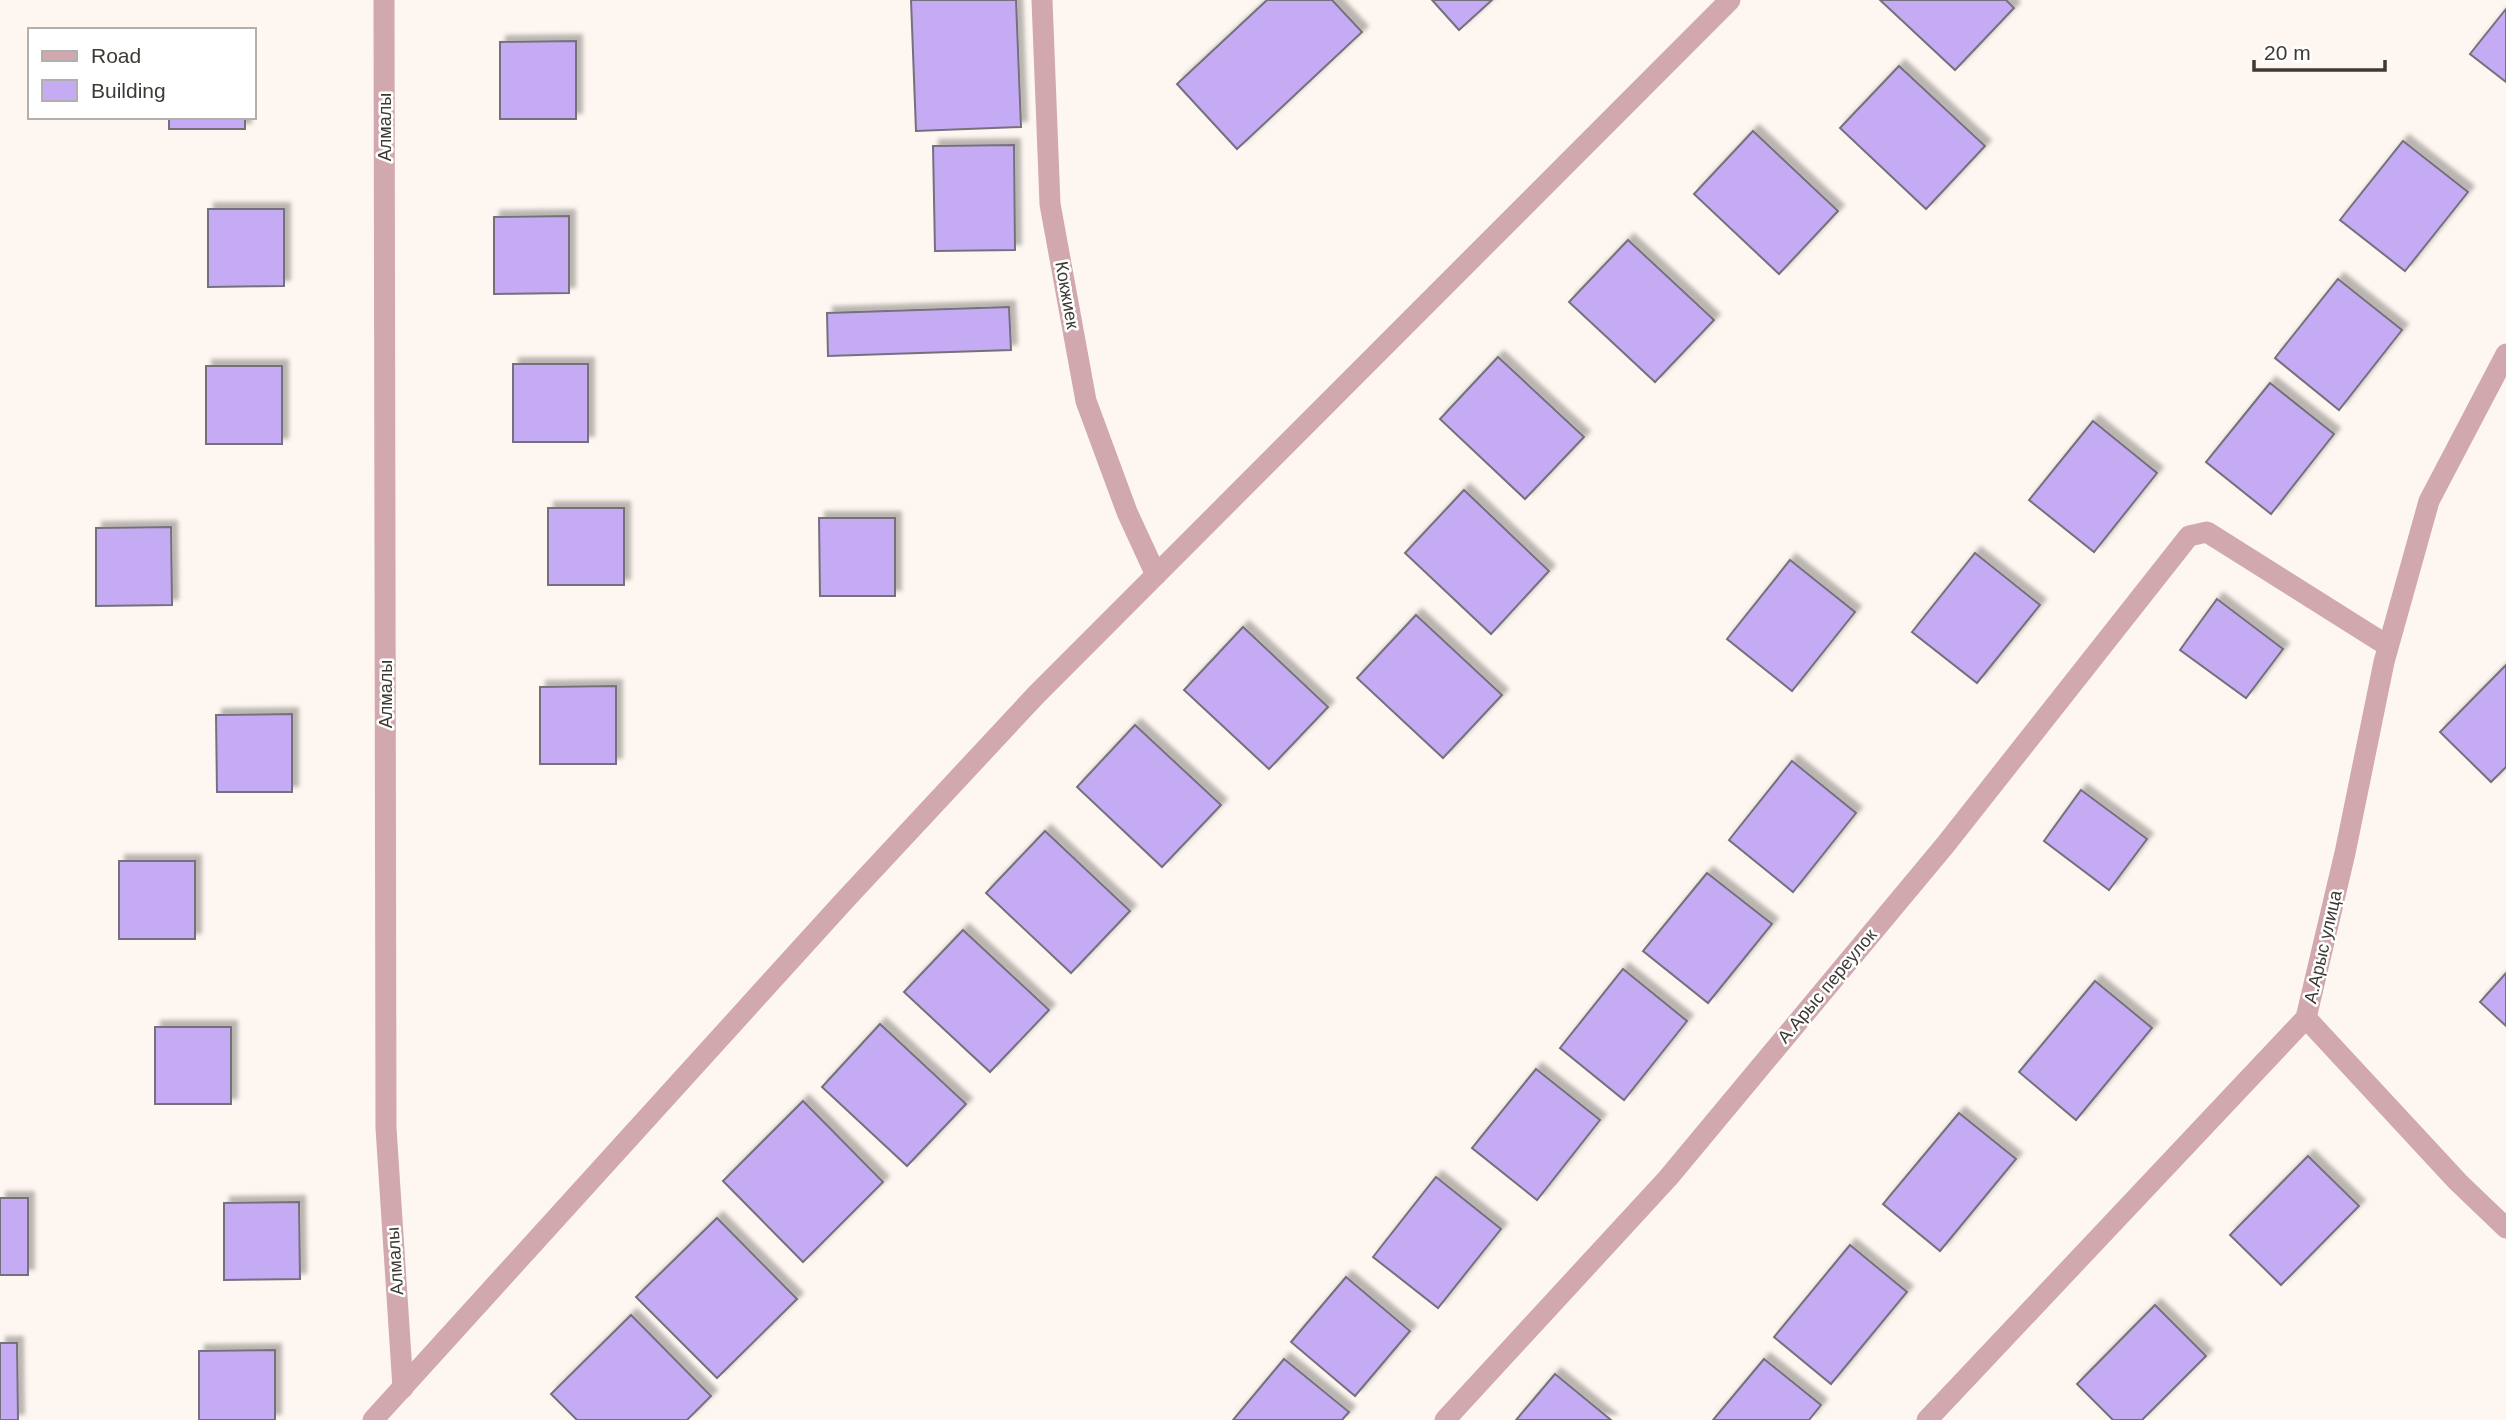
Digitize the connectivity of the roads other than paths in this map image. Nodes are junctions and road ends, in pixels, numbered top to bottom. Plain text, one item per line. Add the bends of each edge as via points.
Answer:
1 (384, 0) edge
2 (1042, 0) edge
3 (1724, 3) edge
4 (2506, 354) edge
5 (1156, 575) junction
6 (2388, 646) junction
7 (2306, 1018) junction
8 (2506, 1228) edge
9 (403, 1388) junction
10 (373, 1420) edge
11 (1445, 1420) edge
12 (1927, 1420) edge

1 - 9 street, Алмалы via 386,1128
2 - 5 street, Кокжиек via 1050,204 1086,401
3 - 5 street
4 - 6 street, А.Арыс улица via 2430,502
5 - 9 street via 845,900
6 - 7 street, А.Арыс улица
6 - 11 street, А.Арыс переулок via 2207,532 2189,536 1946,844 1676,1168
7 - 8 street
7 - 12 street, А.Арыс улица
9 - 10 street

